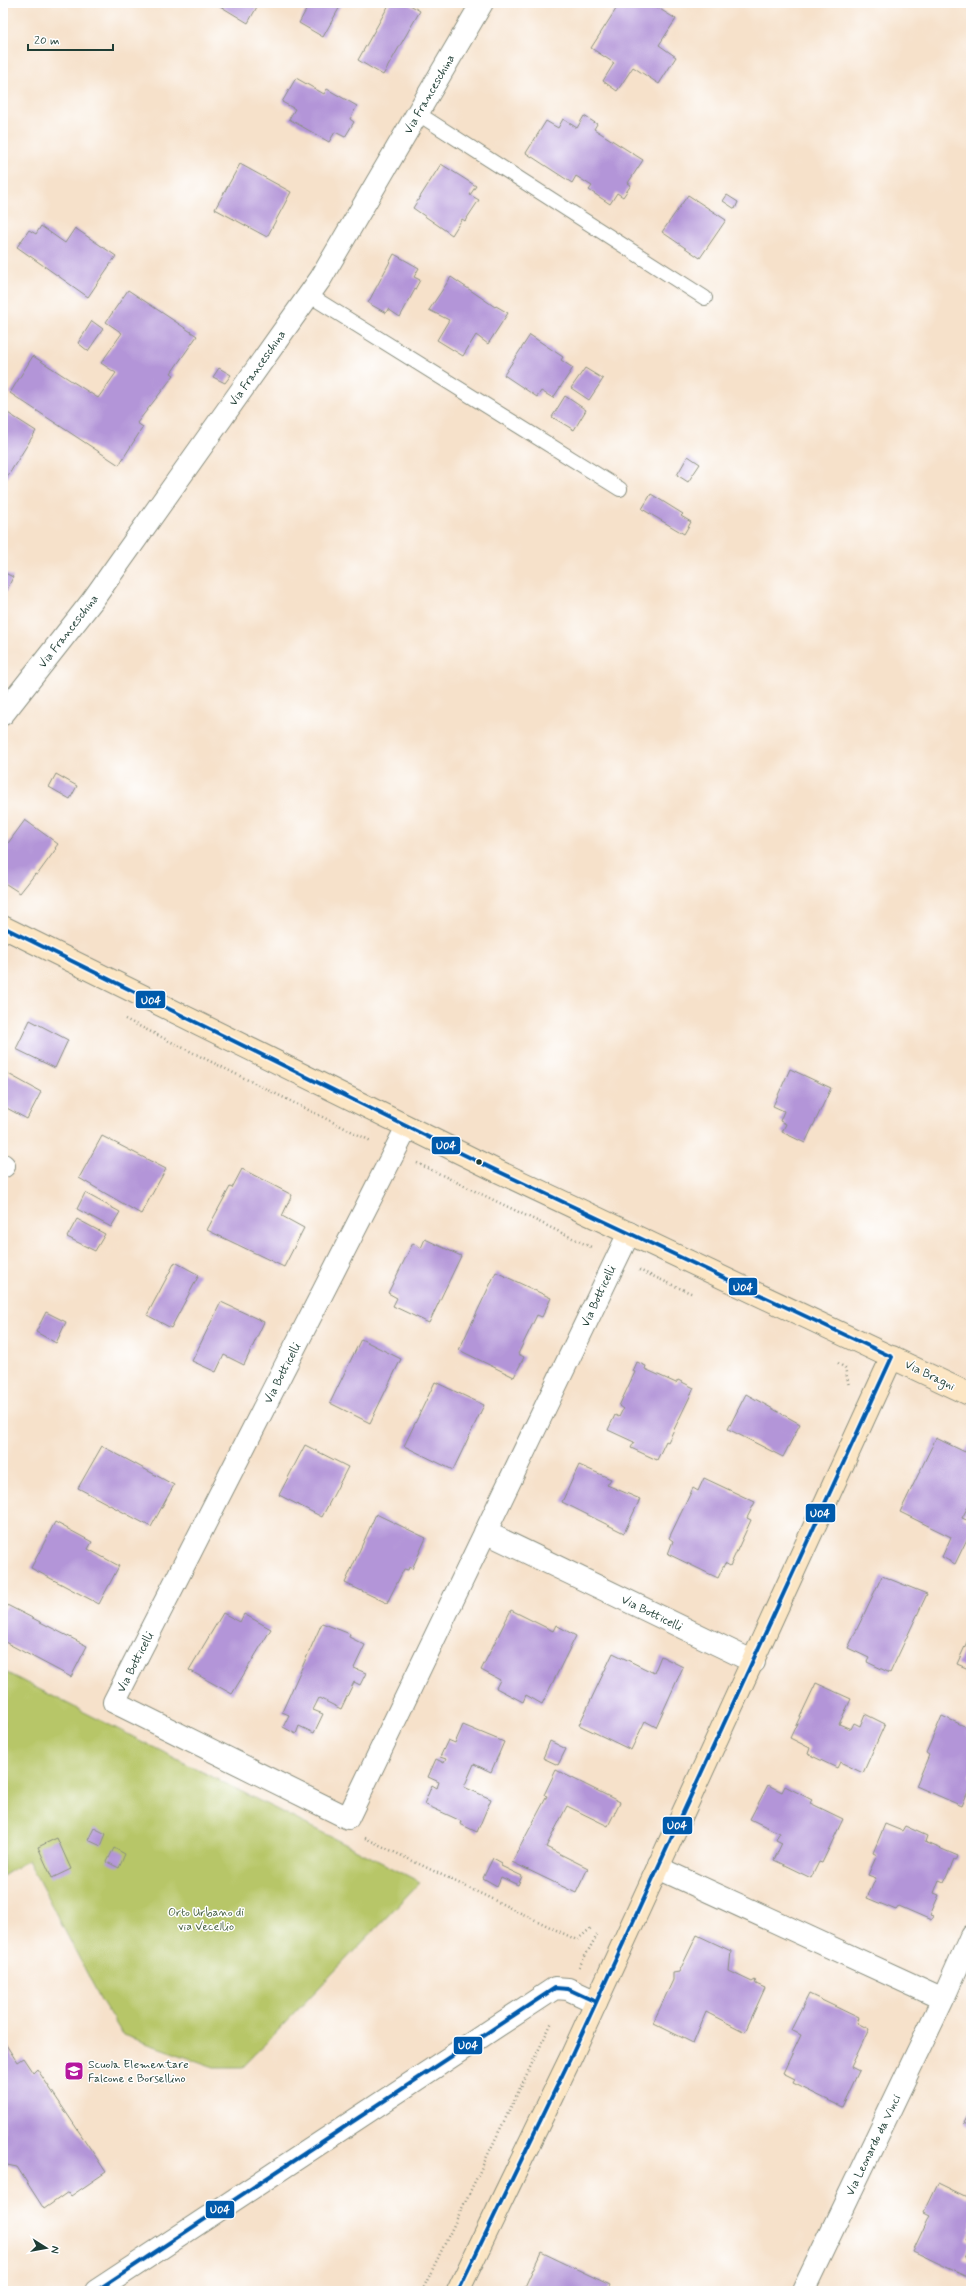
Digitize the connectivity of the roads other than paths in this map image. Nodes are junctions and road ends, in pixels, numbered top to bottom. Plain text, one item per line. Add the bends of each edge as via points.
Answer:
1 (482, 3) edge
2 (417, 113) junction
3 (309, 295) junction
4 (705, 298) dead end
5 (620, 489) dead end
6 (3, 714) edge
7 (3, 927) edge
8 (407, 1126) junction
9 (629, 1233) junction
10 (892, 1357) junction
11 (971, 1395) edge
12 (485, 1532) junction
13 (754, 1662) junction
14 (659, 1864) junction
15 (969, 1945) edge
16 (943, 1999) junction
17 (596, 2002) junction
18 (96, 2291) edge
19 (458, 2291) edge
20 (803, 2291) edge

1 - 2 street, Via Franceschina
2 - 3 street, Via Franceschina
2 - 4 lane
3 - 5 lane
3 - 6 street, Via Franceschina via 92,601
7 - 8 street, Via Bragni
8 - 9 street, Via Bragni
8 - 12 street, Via Botticelli via 114,1702 348,1818
9 - 10 street, Via Bragni
9 - 12 street, Via Botticelli
10 - 11 street, Via Bragni
10 - 13 street
12 - 13 street, Via Botticelli
13 - 14 street
14 - 16 street via 667,1872
14 - 17 street
15 - 16 street, Via Leonardo da Vinci
16 - 20 street, Via Leonardo da Vinci
17 - 18 street via 568,1988 555,1988
17 - 19 street

